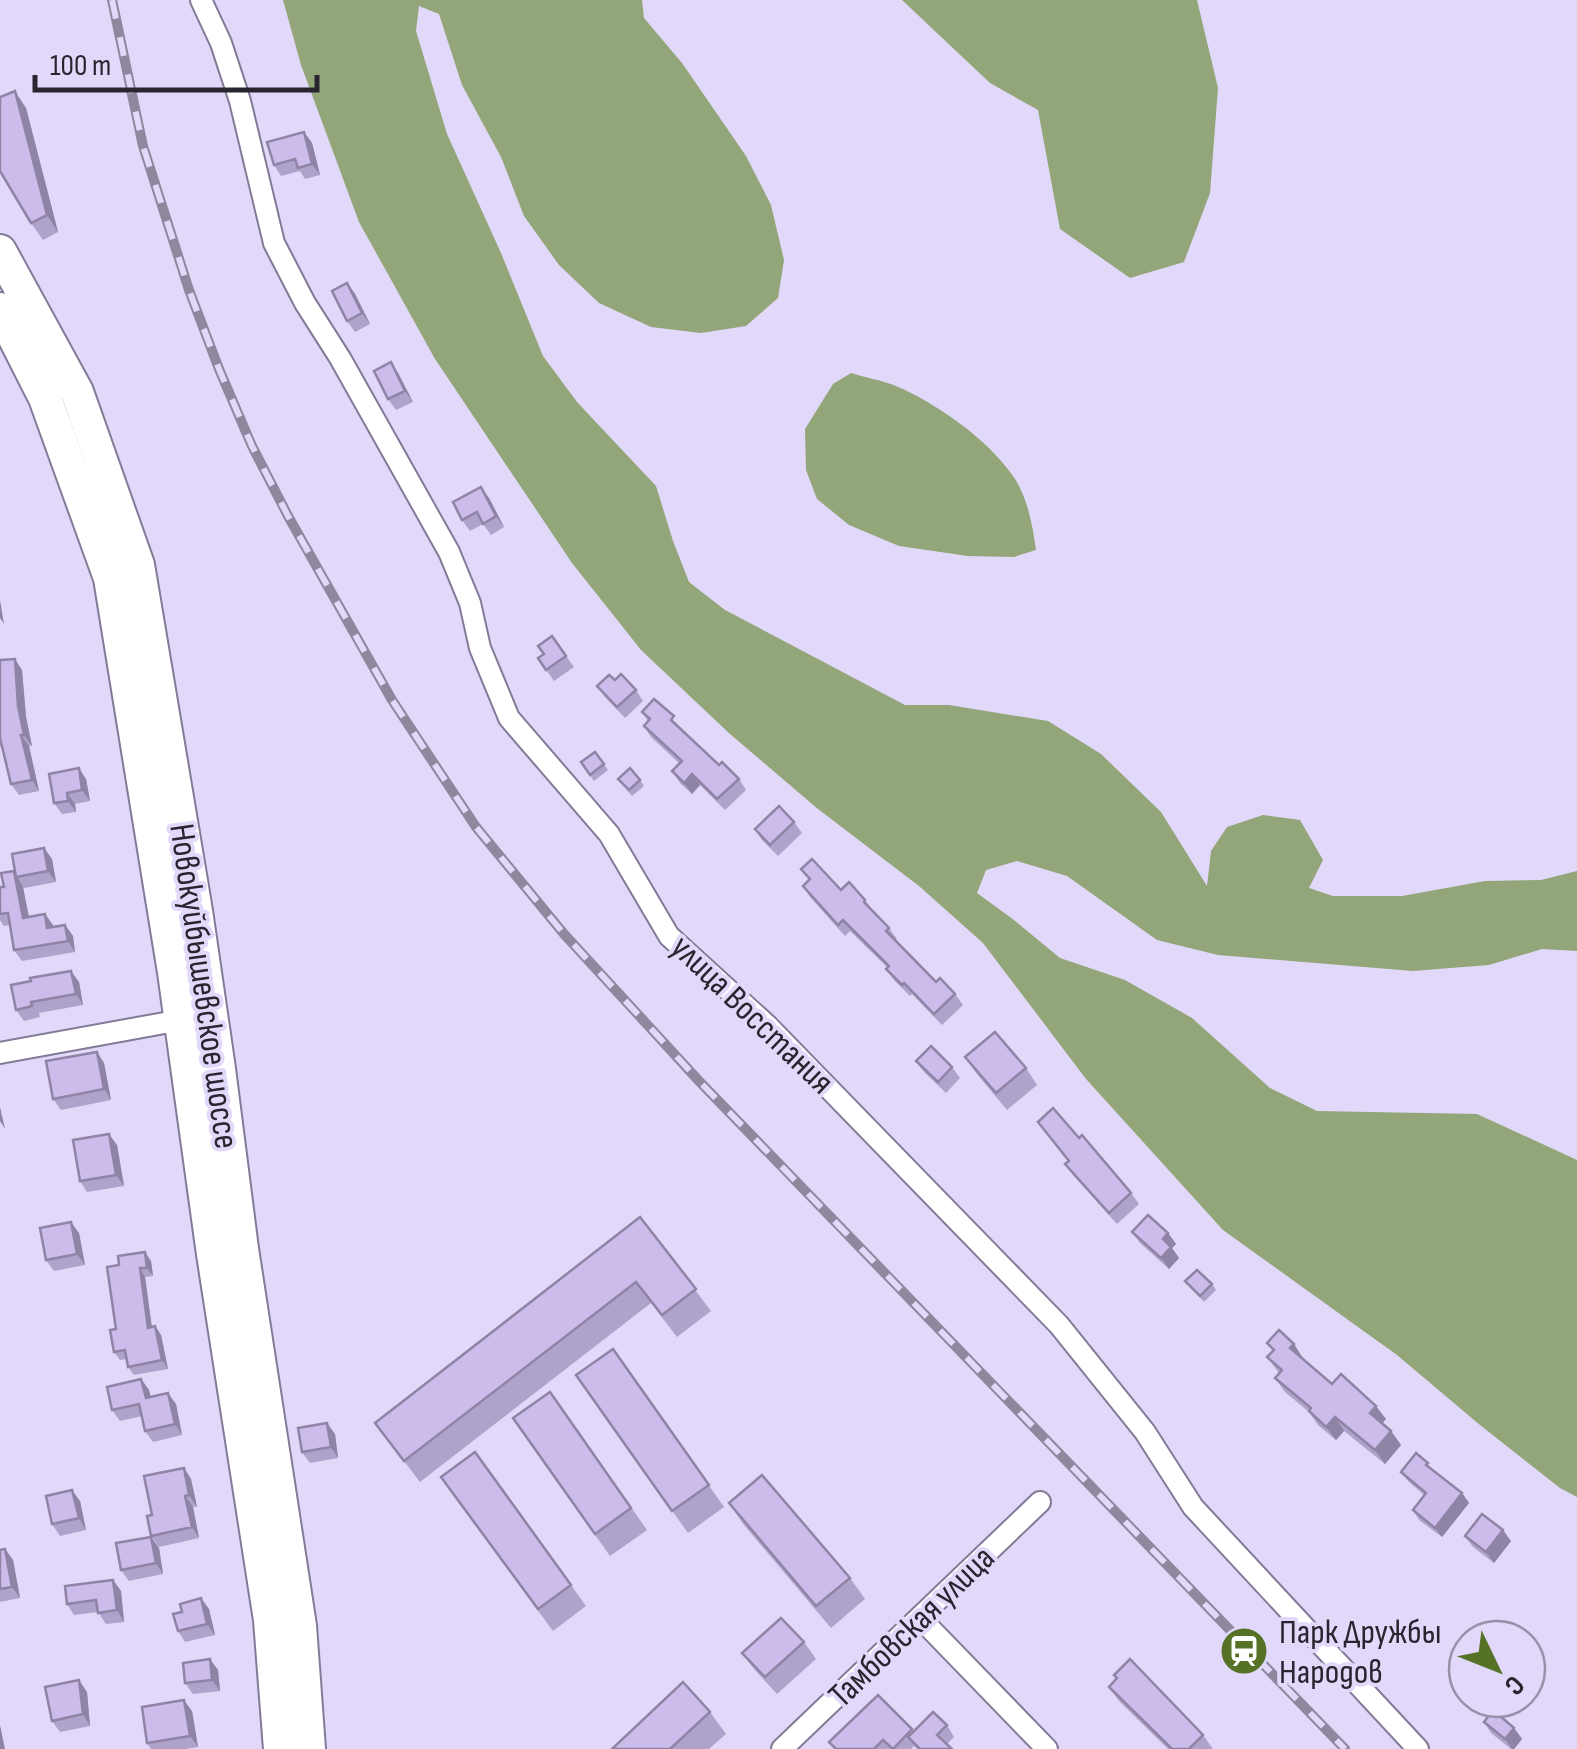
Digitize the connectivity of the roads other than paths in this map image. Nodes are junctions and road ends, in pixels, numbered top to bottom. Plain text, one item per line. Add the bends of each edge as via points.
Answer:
1 (201, 0) edge
2 (0, 250) edge
3 (0, 309) edge
4 (180, 1020) junction
5 (0, 1053) edge
6 (1040, 1502) dead end
7 (920, 1618) junction
8 (280, 1749) edge
9 (309, 1749) edge
10 (782, 1749) edge
11 (1047, 1749) edge
12 (1418, 1749) edge

1 - 12 street, улица Восстания via 240,100 274,243 448,552 509,718 609,834 669,936 768,1026 1059,1325 1144,1432 1193,1507
2 - 9 main road, Новокуйбышевское шоссе via 76,392 138,565 300,1626
3 - 4 main road, Новокуйбышевское шоссе via 46,398 110,578
4 - 5 street
4 - 8 main road, Новокуйбышевское шоссе via 270,1620
6 - 7 street, Тамбовская улица
7 - 10 street, Тамбовская улица
7 - 11 street

